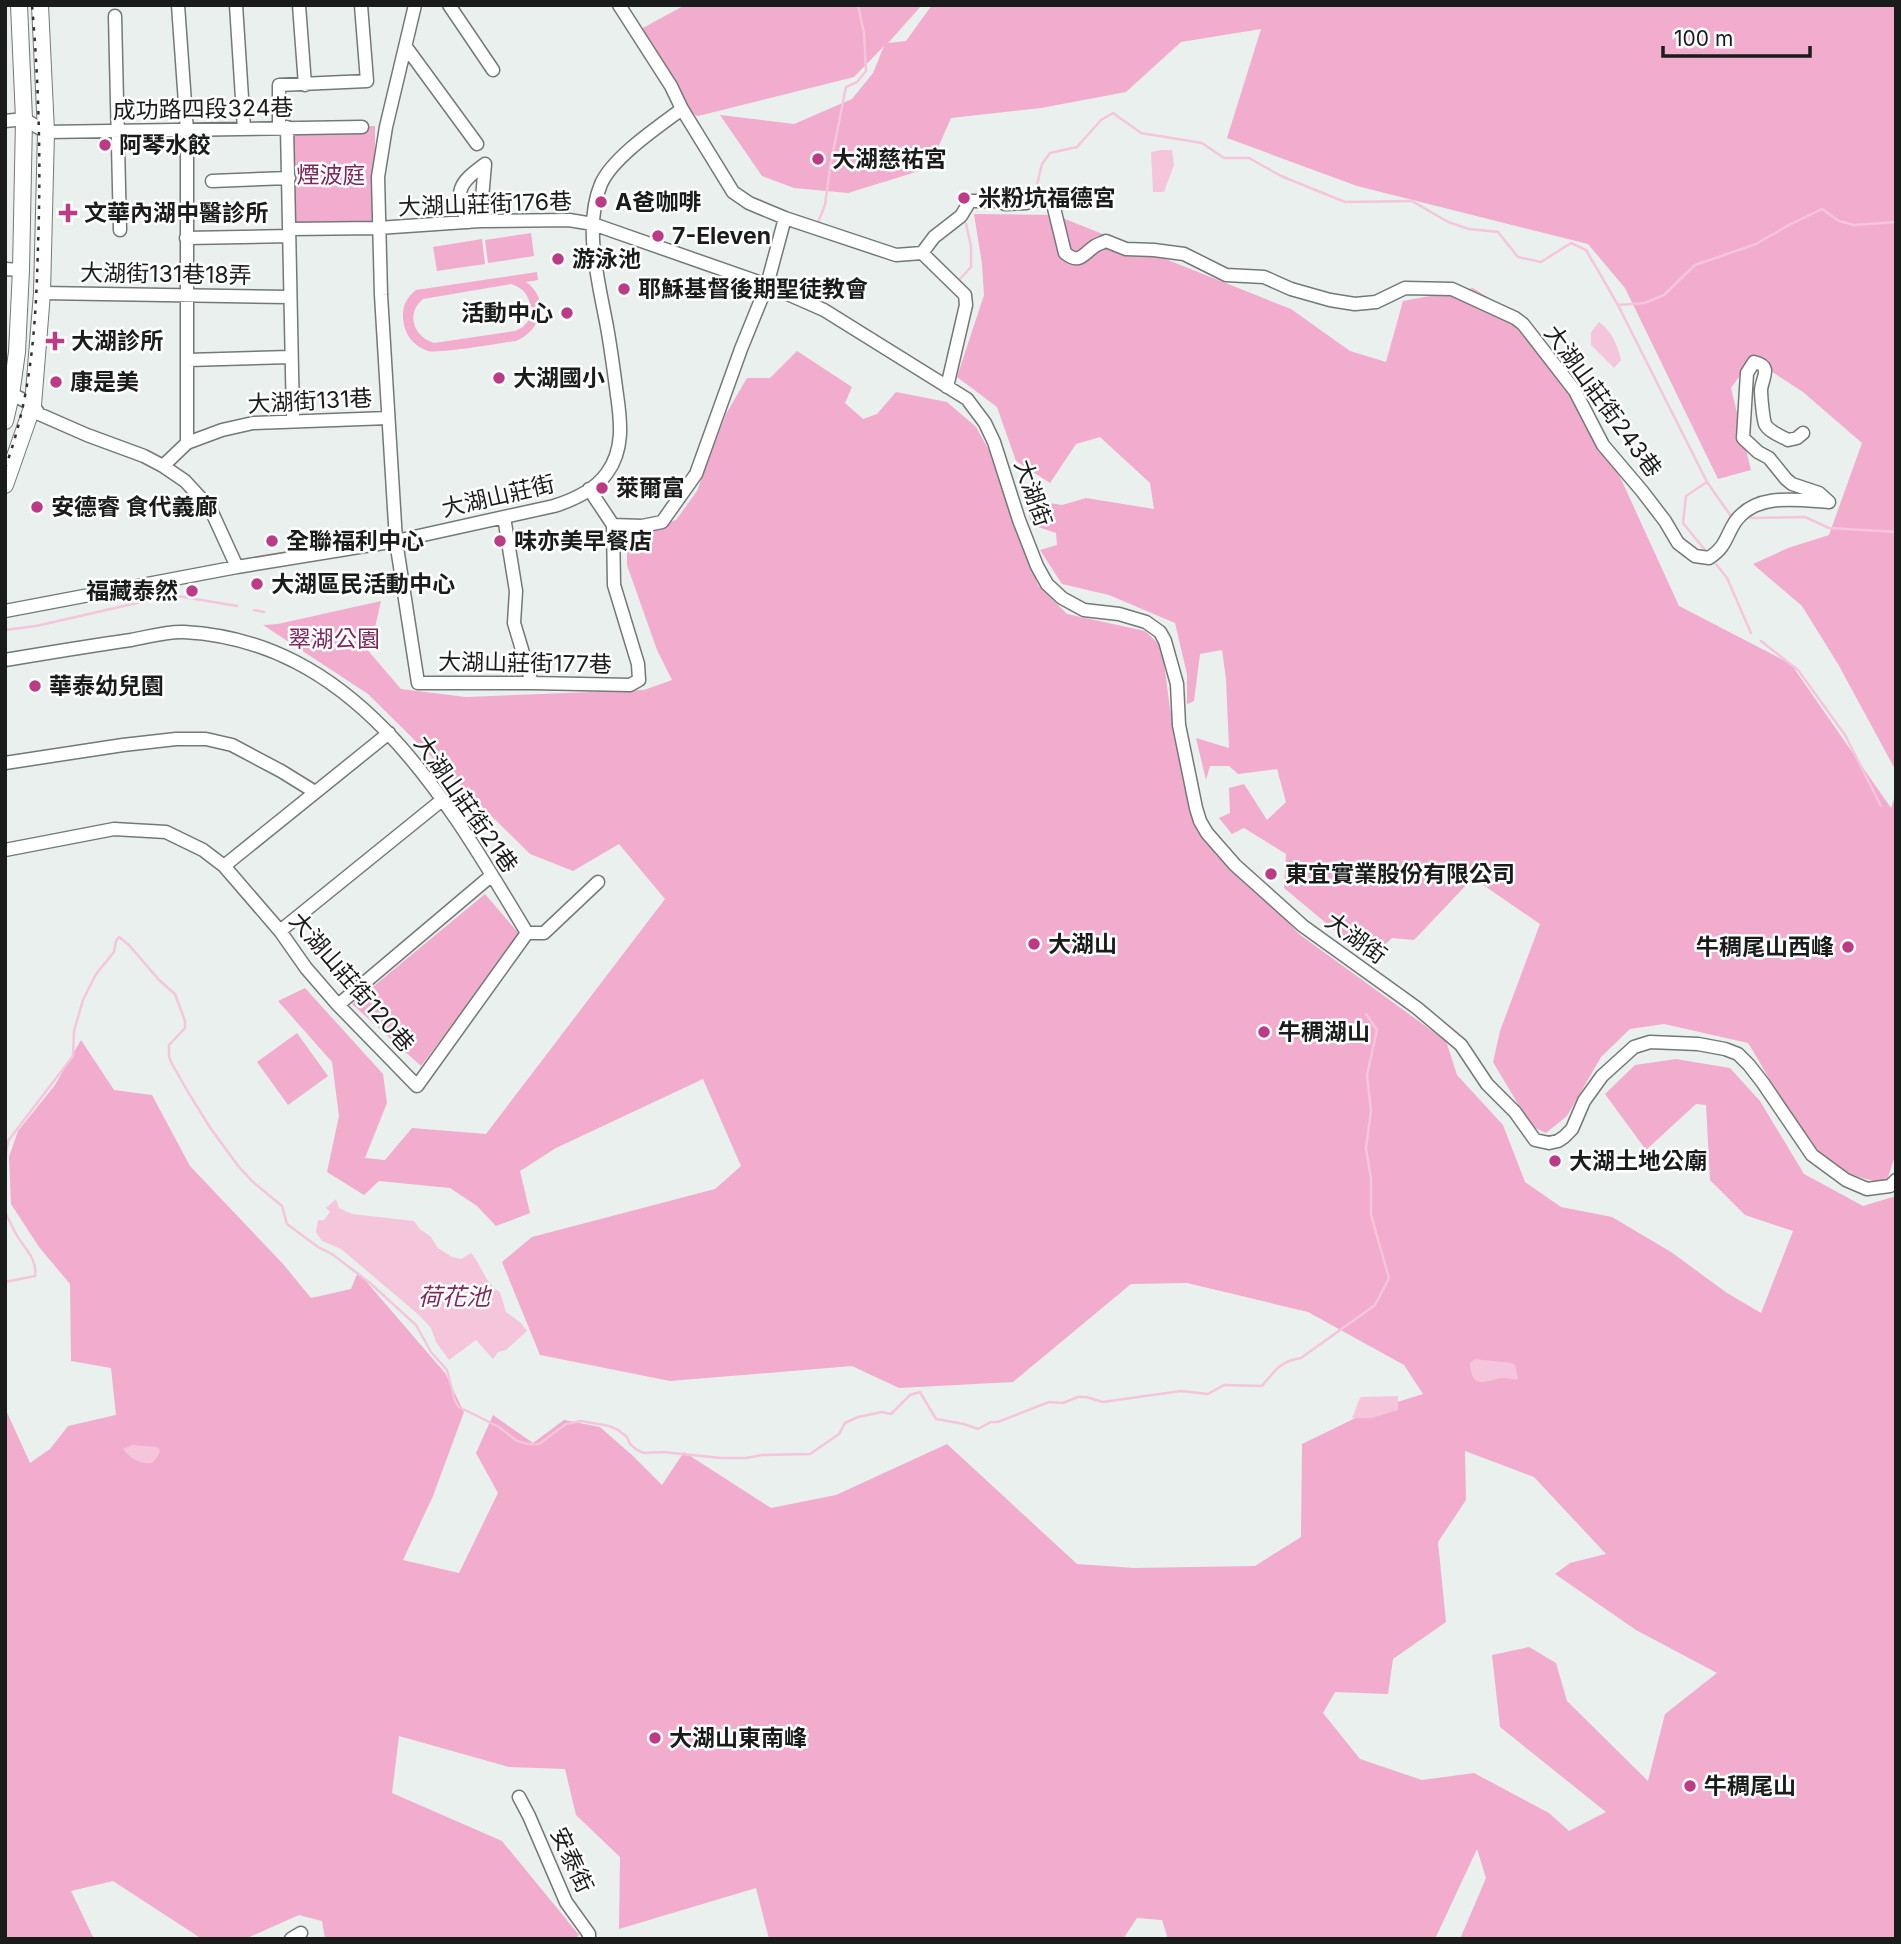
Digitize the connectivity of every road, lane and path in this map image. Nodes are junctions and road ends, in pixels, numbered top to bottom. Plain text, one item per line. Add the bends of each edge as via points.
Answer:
1 (19, 5) edge
2 (40, 5) edge
3 (178, 5) edge
4 (236, 5) edge
5 (299, 5) edge
6 (361, 5) edge
7 (415, 5) edge
8 (449, 5) edge
9 (619, 5) edge
10 (115, 16) dead end
11 (406, 47) junction
12 (493, 70) dead end
13 (305, 85) junction
14 (682, 109) junction
15 (24, 118) junction
16 (5, 121) edge
17 (362, 127) dead end
18 (283, 128) junction
19 (244, 129) junction
20 (187, 131) junction
21 (46, 132) junction
22 (119, 132) junction
23 (477, 144) dead end
24 (289, 178) junction
25 (212, 181) dead end
26 (785, 218) junction
27 (474, 222) junction
28 (593, 224) junction
29 (378, 228) junction
30 (120, 230) dead end
31 (289, 233) junction
32 (186, 238) junction
33 (922, 253) junction
34 (13, 270) edge
35 (767, 285) junction
36 (42, 293) junction
37 (187, 297) junction
38 (289, 297) junction
39 (290, 357) junction
40 (187, 360) junction
41 (947, 387) junction
42 (8, 393) edge
43 (33, 405) junction
44 (388, 418) junction
45 (293, 420) junction
46 (5, 421) edge
47 (1802, 433) dead end
48 (187, 443) junction
49 (163, 466) junction
50 (5, 485) edge
51 (589, 489) junction
52 (504, 517) junction
53 (613, 525) junction
54 (396, 541) junction
55 (237, 567) junction
56 (5, 611) edge
57 (5, 660) edge
58 (531, 682) junction
59 (389, 733) junction
60 (5, 763) edge
61 (315, 792) junction
62 (442, 800) junction
63 (5, 850) edge
64 (224, 866) junction
65 (492, 875) junction
66 (598, 882) dead end
67 (280, 930) junction
68 (527, 933) junction
69 (338, 1005) junction
70 (1895, 1182) edge
71 (519, 1797) dead end
72 (589, 1939) edge

1 - 15 main road
2 - 21 main road
3 - 20 street
4 - 19 street
5 - 13 street
6 - 13 street via 367,82
7 - 11 street
8 - 12 street
9 - 14 street
10 - 22 street
11 - 23 street
11 - 29 street via 378,177
13 - 18 street via 279,85
14 - 26 street via 733,192
14 - 28 street, 大湖山莊街 via 611,167 601,184
15 - 16 street
15 - 21 street
15 - 34 main road
17 - 18 street, 成功路四段324巷
18 - 19 street, 成功路四段324巷
18 - 24 street
19 - 20 street, 成功路四段324巷
20 - 22 street, 成功路四段324巷
20 - 32 street
21 - 22 street, 成功路四段324巷
21 - 36 main road
22 - 30 street
24 - 25 street
24 - 31 street
26 - 33 street via 896,255
26 - 35 street
27 - 27 street via 460,206 460,190 485,164
27 - 28 street, 大湖山莊街176巷 via 569,220
27 - 29 street, 大湖山莊街176巷
28 - 35 street, 大湖山莊街176巷
28 - 51 street, 大湖山莊街 via 594,261 621,439 607,473
29 - 31 street, 大湖街131巷18弄
29 - 44 street
31 - 32 street, 大湖街131巷18弄
31 - 38 street
32 - 37 street
33 - 41 street via 965,295
33 - 47 street, 大湖山莊街243巷 via 961,216 970,201 1026,203 1049,197 1065,253 1076,258 1106,241 1126,249 1184,254 1226,275 1264,278 1355,304 1376,302 1405,288 1452,289 1522,324 1575,391 1603,445 1678,543 1695,555 1710,558 1721,550 1736,520 1752,506 1773,499 1829,502 1786,479 1744,438 1747,373 1754,362 1764,367 1761,390 1766,424 1788,440
34 - 42 main road via 17,352
35 - 41 street, 大湖山莊街176巷 via 824,310
35 - 53 street via 696,474 662,522
36 - 37 street, 大湖街131巷18弄
36 - 43 main road
37 - 38 street, 大湖街131巷18弄
37 - 40 street
38 - 39 street
39 - 40 street
39 - 45 street
40 - 48 street
41 - 70 street, 大湖街 via 967,399 995,442 1019,520 1046,584 1084,610 1119,614 1146,622 1160,632 1177,684 1196,808 1207,832 1303,926 1461,1045 1535,1140 1549,1143 1564,1137 1602,1076 1634,1047 1650,1042 1698,1044 1738,1054 1812,1155 1830,1169 1867,1189
42 - 43 street
42 - 46 main road
43 - 49 street via 39,414
43 - 50 main road
44 - 45 street, 大湖街131巷
44 - 54 street
45 - 48 street, 大湖街131巷 via 253,423
48 - 49 street, 大湖街131巷
49 - 55 street via 210,508
51 - 52 street, 大湖山莊街 via 572,500
51 - 53 street
52 - 54 street, 大湖山莊街
52 - 58 street via 516,591 514,623
53 - 58 street, 大湖山莊街177巷 via 614,585 639,680 629,685
54 - 55 street, 大湖山莊街
54 - 58 street, 大湖山莊街177巷 via 418,683
55 - 56 street, 大湖山莊街
57 - 59 street, 大湖山莊街21巷 via 181,631 226,637 287,656 314,671
59 - 61 street
59 - 62 street, 大湖山莊街21巷
60 - 61 street via 123,744 206,739 232,745
61 - 64 street
62 - 65 street, 大湖山莊街21巷
62 - 67 street
63 - 64 street, 大湖山莊街120巷 via 114,830 166,832
64 - 67 street, 大湖山莊街120巷
65 - 68 street, 大湖山莊街21巷
65 - 69 street
66 - 68 street via 544,933
67 - 69 street, 大湖山莊街120巷
68 - 69 street, 大湖山莊街120巷 via 417,1086
71 - 72 street, 安泰街 via 566,1902

